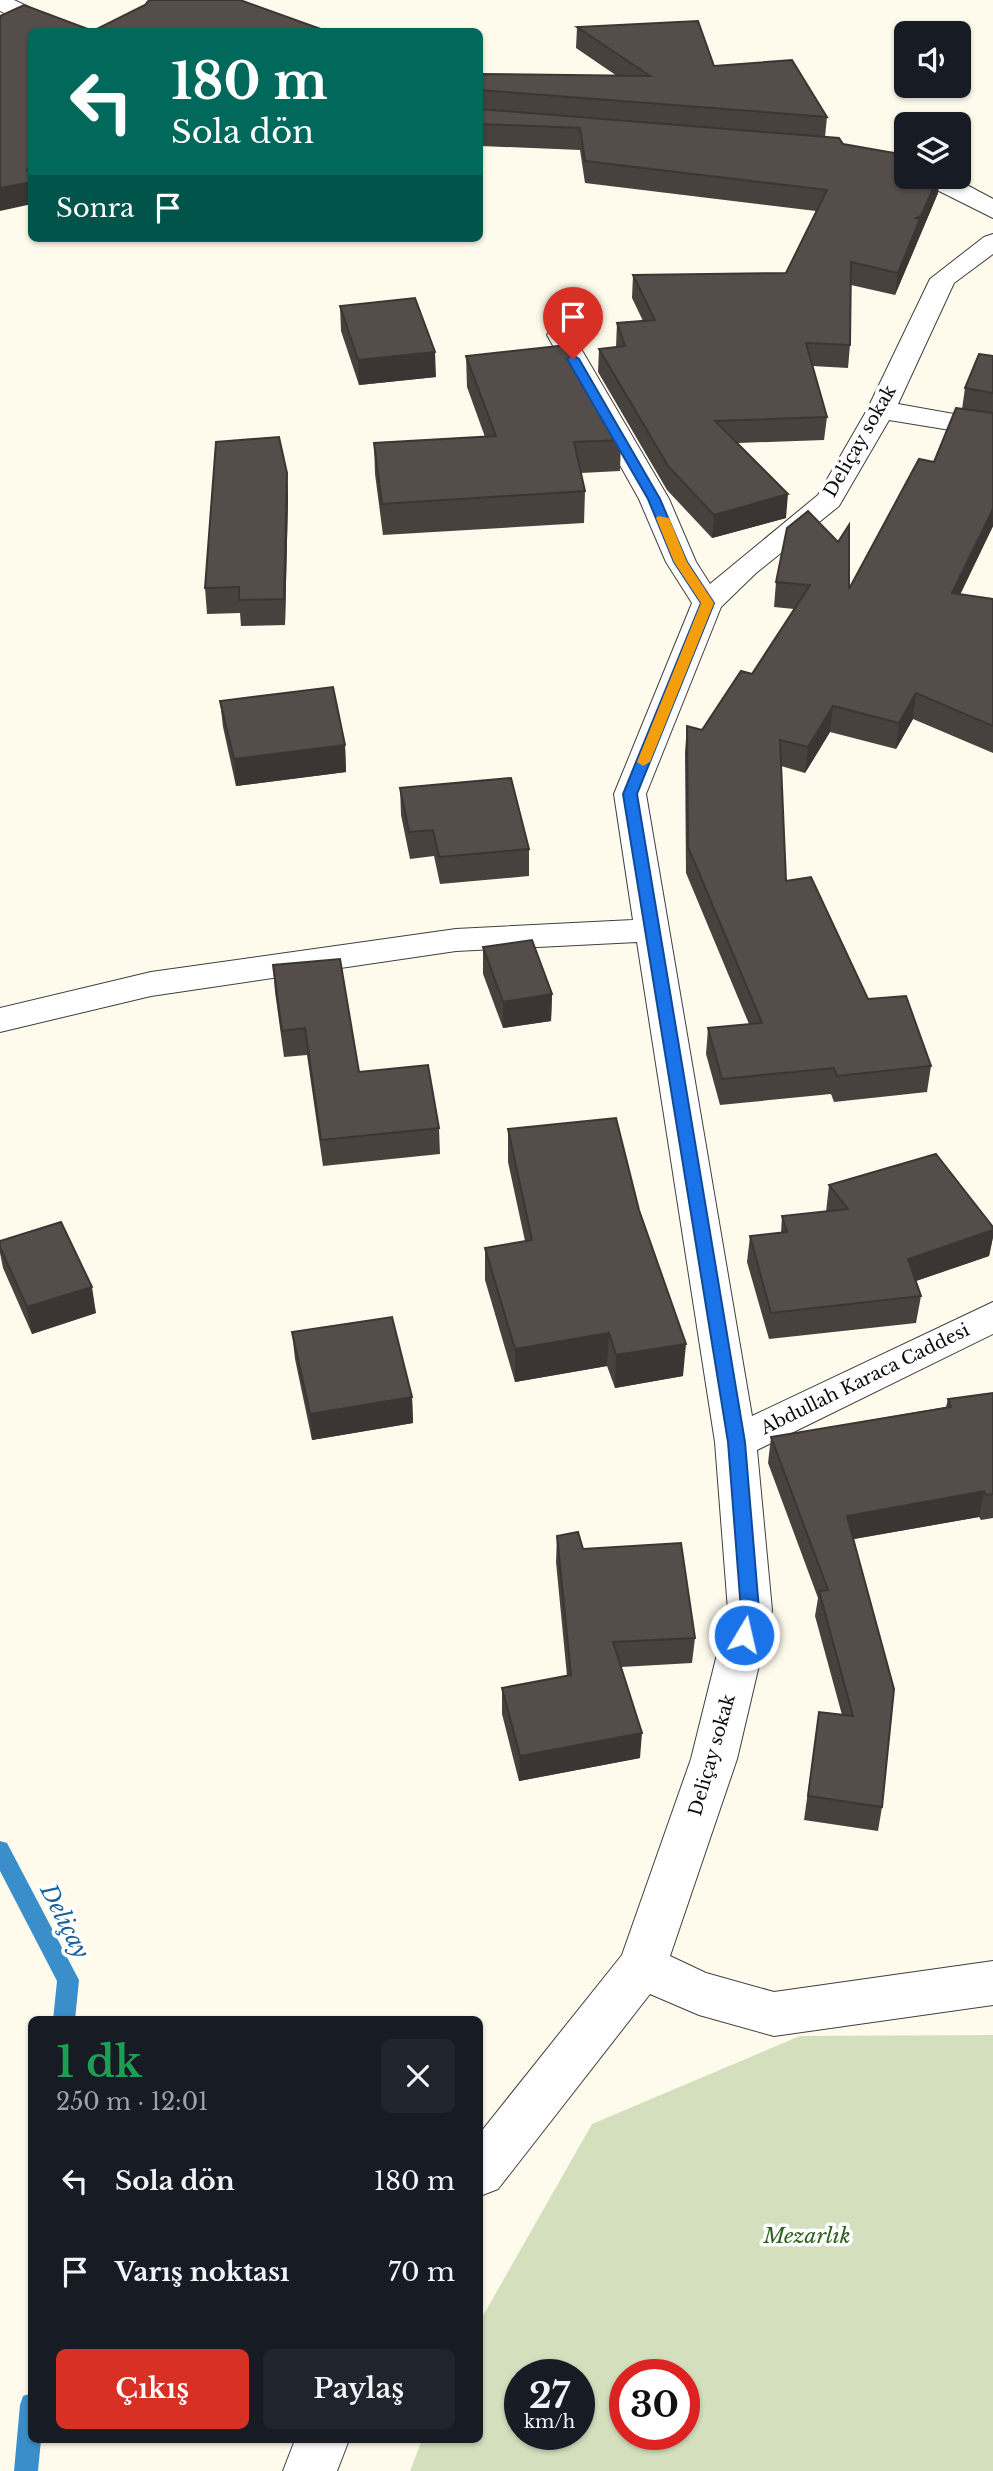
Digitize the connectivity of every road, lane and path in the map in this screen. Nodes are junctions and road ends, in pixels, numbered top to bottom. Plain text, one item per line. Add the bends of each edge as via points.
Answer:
1 (0, 2) edge
2 (55, 28) edge
3 (958, 189) edge
4 (993, 210) edge
5 (993, 242) edge
6 (560, 335) dead end
7 (881, 410) junction
8 (993, 429) edge
9 (707, 603) junction
10 (652, 930) junction
11 (0, 1020) edge
12 (993, 1317) edge
13 (736, 1442) junction
14 (642, 1967) junction
15 (993, 1983) edge
16 (483, 2168) edge
17 (321, 2443) edge
18 (310, 2471) edge

1 - 2 street
3 - 4 street
5 - 7 street, Deliçay sokak via 943,279
6 - 9 street via 654,499 681,562
7 - 8 street
7 - 9 street, Deliçay sokak via 829,500
9 - 10 street, Deliçay sokak via 630,794
10 - 11 street via 456,940 151,984
10 - 13 street, Deliçay sokak
12 - 13 street, Abdullah Karaca Caddesi
13 - 14 street, Deliçay sokak via 750,1610 714,1759
14 - 15 street via 699,1993 774,2014
14 - 16 street, Deliçay sokak
17 - 18 street

